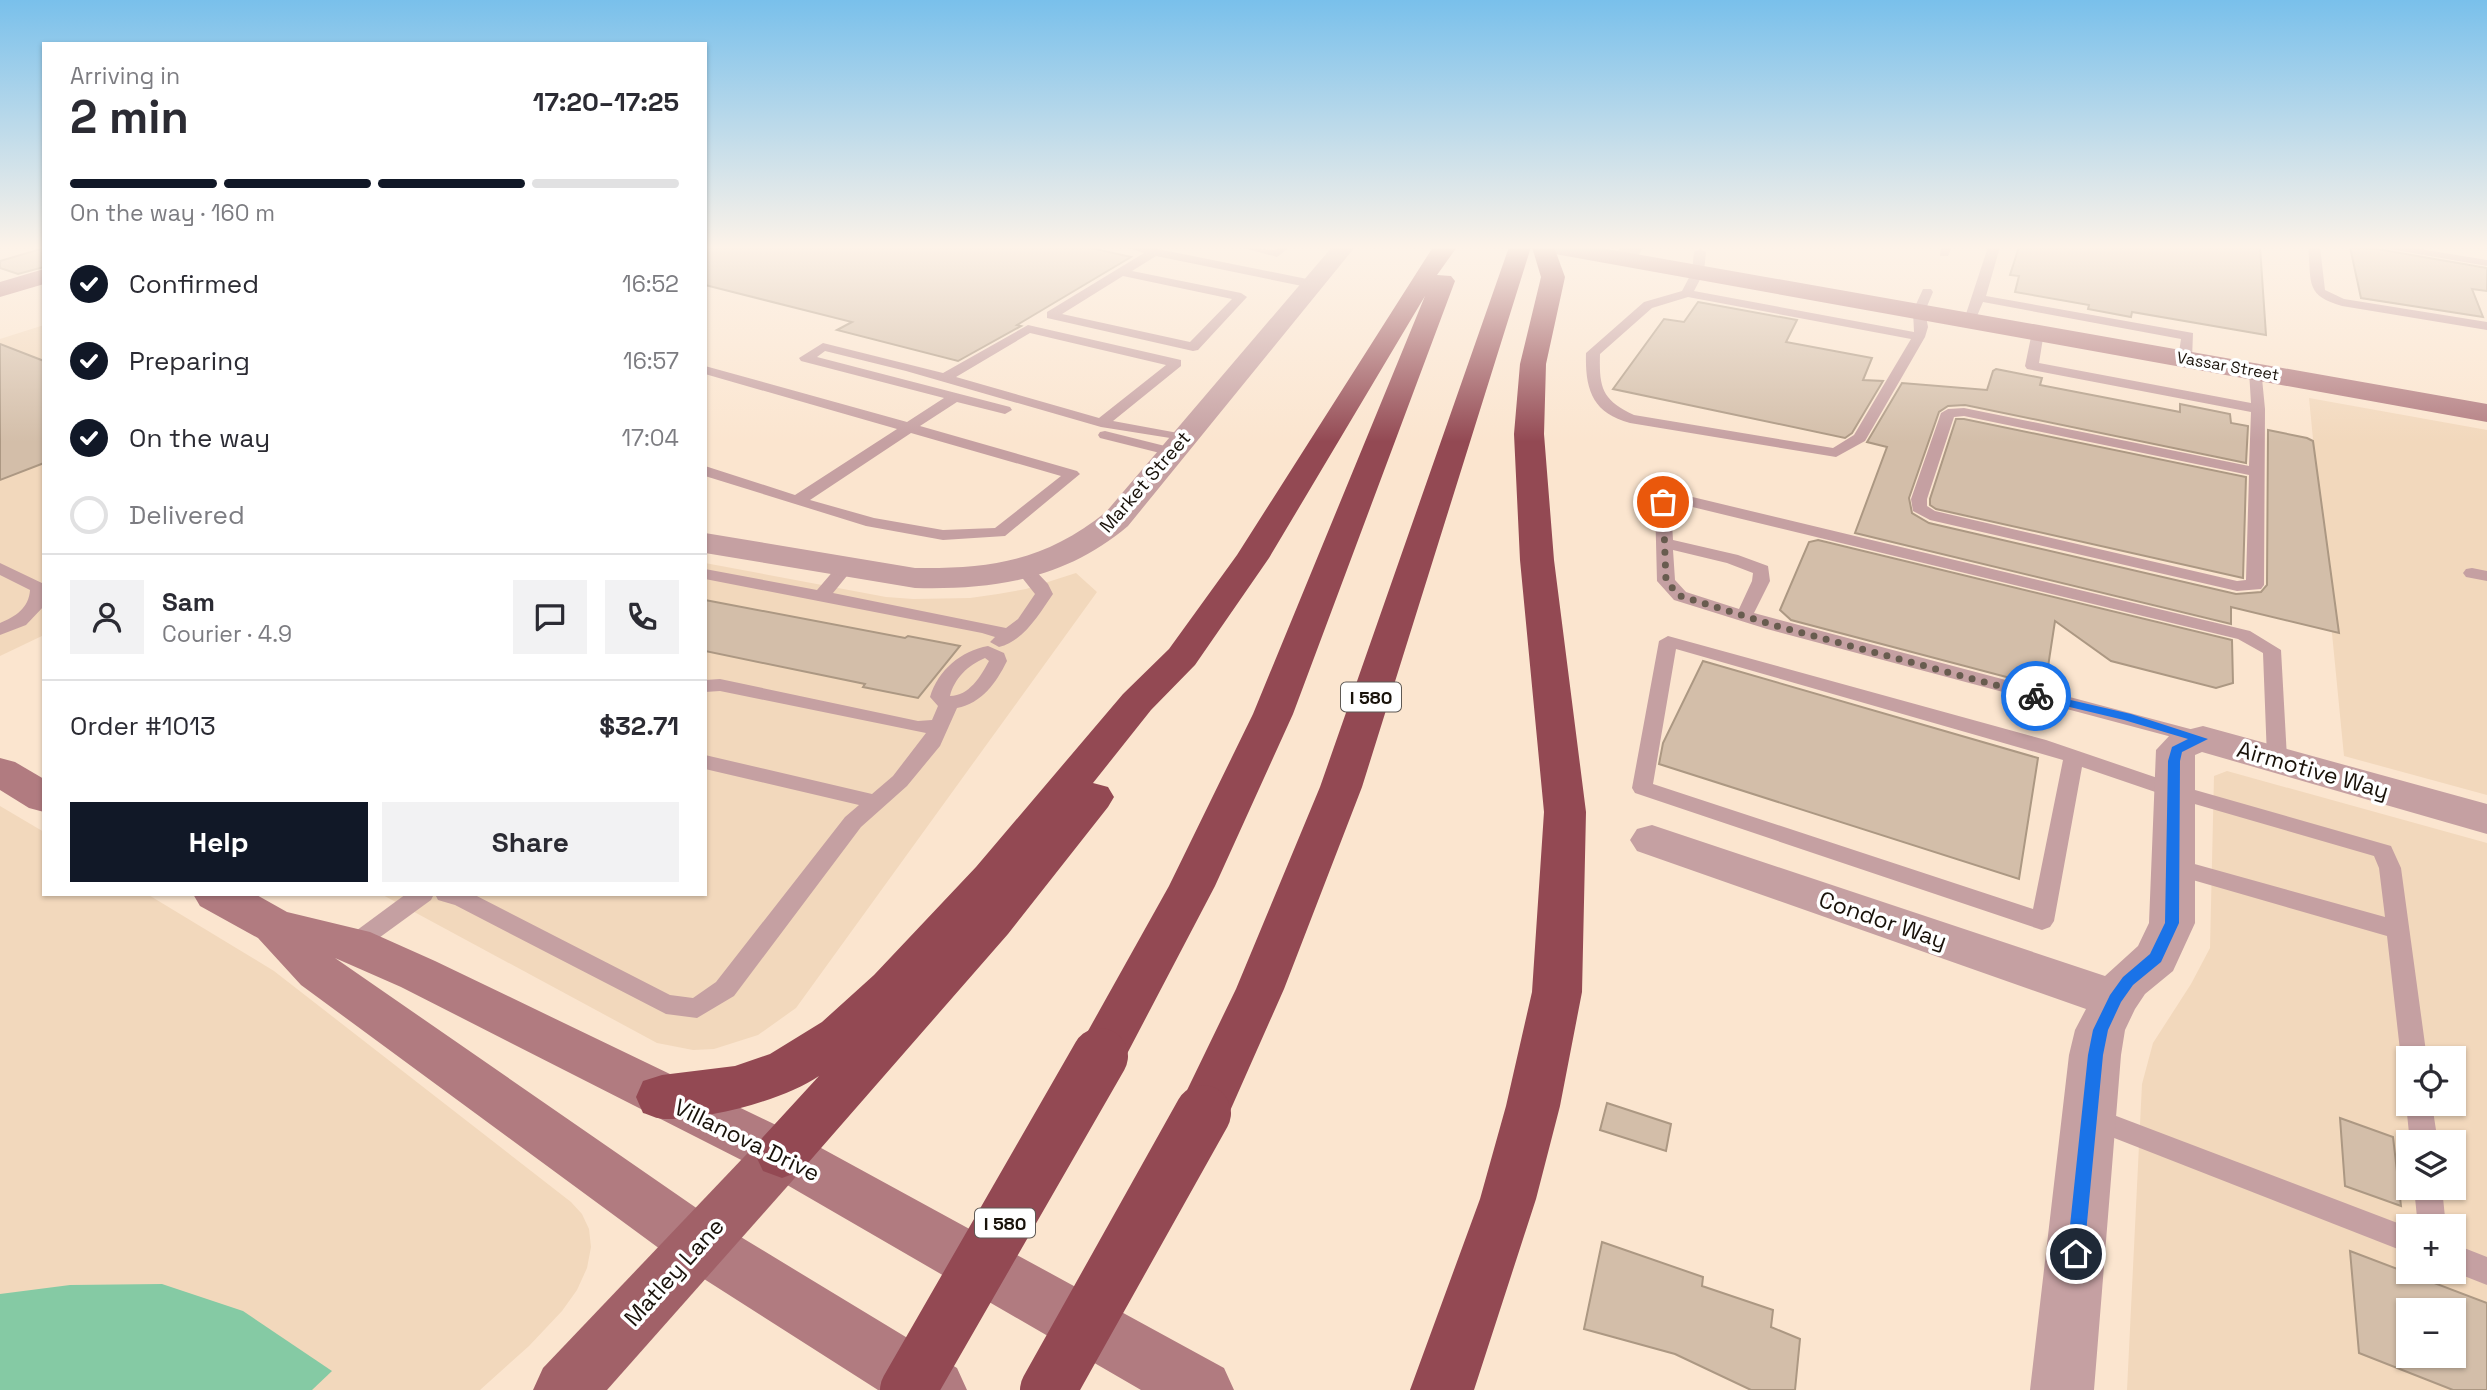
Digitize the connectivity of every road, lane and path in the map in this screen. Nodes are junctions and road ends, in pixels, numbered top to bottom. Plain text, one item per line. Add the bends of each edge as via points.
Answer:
1 (1056, 312) edge
2 (1227, 312) edge
3 (1289, 312) edge
4 (1409, 312) edge
5 (1425, 312) edge
6 (1517, 312) edge
7 (1535, 312) edge
8 (1640, 312) edge
9 (1832, 312) edge
10 (1923, 312) edge
11 (1982, 312) edge
12 (1998, 312) edge
13 (2402, 312) edge
14 (2487, 326) edge
15 (2038, 332) junction
16 (1919, 337) junction
17 (2185, 359) junction
18 (707, 370) edge
19 (2256, 371) junction
20 (944, 378) junction
21 (955, 397) junction
22 (2258, 409) junction
23 (2487, 413) edge
24 (1101, 423) junction
25 (908, 428) junction
26 (1178, 445) junction
27 (707, 472) edge
28 (2258, 472) junction
29 (797, 500) junction
30 (707, 543) edge
31 (1664, 543) junction
32 (848, 566) junction
33 (0, 568) edge
34 (1025, 570) junction
35 (707, 574) edge
36 (821, 596) junction
37 (1744, 615) junction
38 (0, 630) edge
39 (1008, 635) junction
40 (988, 652) junction
41 (1182, 657) junction
42 (707, 686) edge
43 (949, 703) junction
44 (939, 726) junction
45 (2203, 739) junction
46 (2074, 757) junction
47 (2277, 758) junction
48 (707, 762) edge
49 (0, 772) edge
50 (2174, 791) junction
51 (42, 797) edge
52 (876, 802) junction
53 (2487, 819) edge
54 (1651, 840) dead end
55 (2173, 866) junction
56 (220, 896) edge
57 (420, 896) edge
58 (453, 896) edge
59 (275, 926) junction
60 (2398, 930) junction
61 (352, 945) junction
62 (2115, 999) junction
63 (2412, 1046) edge
64 (662, 1097) junction
65 (2089, 1117) junction
66 (782, 1154) junction
67 (2396, 1235) edge
68 (700, 1244) junction
69 (2466, 1262) edge
70 (2487, 1270) edge
71 (565, 1390) edge
72 (908, 1390) edge
73 (935, 1390) edge
74 (1048, 1390) edge
75 (1202, 1390) edge
76 (1441, 1390) edge
77 (2062, 1390) edge

1 - 2 lane via 1051,315 1193,347
3 - 26 street, Market Street
4 - 41 highway via 1252,558
5 - 72 highway, I 580, bridge via 1273,715 1192,886
6 - 74 highway, I 580, bridge via 1341,787 1260,989 1203,1113
7 - 76 highway via 1529,434 1537,560 1565,811 1556,992 1508,1199
8 - 16 lane via 1594,353 1592,382 1609,410 1630,419 1836,453 1860,438
9 - 16 lane
10 - 16 lane
11 - 15 street, Vassar Street
12 - 17 lane via 2188,335
13 - 14 lane
15 - 17 street, Vassar Street
15 - 22 lane via 2032,366
17 - 19 street, Vassar Street
18 - 25 lane
19 - 22 lane
19 - 23 street, Vassar Street
20 - 21 lane via 823,347 806,358
20 - 24 lane
20 - 24 lane via 1028,329 1176,363
21 - 25 lane
21 - 26 lane
22 - 28 lane
24 - 26 lane
25 - 29 lane
25 - 29 lane via 1072,474 999,533 943,535 872,523
26 - 34 street, Market Street via 1100,536
27 - 29 lane
28 - 28 lane via 2255,585 2237,586 1919,508 1948,413 1964,412
30 - 32 street, Market Street
31 - 37 lane via 1666,581 1680,596
31 - 37 lane via 1762,570
31 - 47 lane via 1663,502 1680,499 2244,635 2272,650
32 - 34 street, Market Street via 950,579
32 - 36 lane
33 - 38 lane via 39,588 38,602 20,621
34 - 39 lane via 1044,594 1024,623
35 - 36 lane
36 - 39 lane
37 - 45 lane
39 - 40 lane
40 - 43 lane via 969,656 942,689 940,697
40 - 43 lane via 997,657 996,666 969,698
41 - 64 highway via 1113,730 992,878 891,989 840,1036 810,1058 763,1080
41 - 66 highway via 1145,729 1050,852
42 - 44 lane via 918,727
43 - 44 lane
44 - 52 lane via 933,741 900,782
45 - 47 street, Airmotive Way
45 - 50 street via 2176,750
46 - 46 lane via 2042,921 1642,788 1668,641
46 - 50 lane
47 - 53 street, Airmotive Way
48 - 52 lane
49 - 51 street
50 - 55 street
50 - 60 lane via 2383,851 2390,868
52 - 58 lane via 853,822 724,989 697,1008 666,1004
54 - 62 street, Condor Way
55 - 60 lane
55 - 62 street via 2172,923 2164,944
56 - 59 street, Villanova Drive
57 - 61 lane
59 - 61 street, Villanova Drive
59 - 68 street, Villanova Drive via 318,972
60 - 63 lane
61 - 64 street, Villanova Drive
62 - 65 street via 2098,1043
64 - 66 street, Villanova Drive
65 - 67 lane
65 - 77 street
66 - 68 main road, Matley Lane
66 - 75 street, Villanova Drive
68 - 71 main road, Matley Lane
68 - 73 street, Villanova Drive
69 - 70 lane

